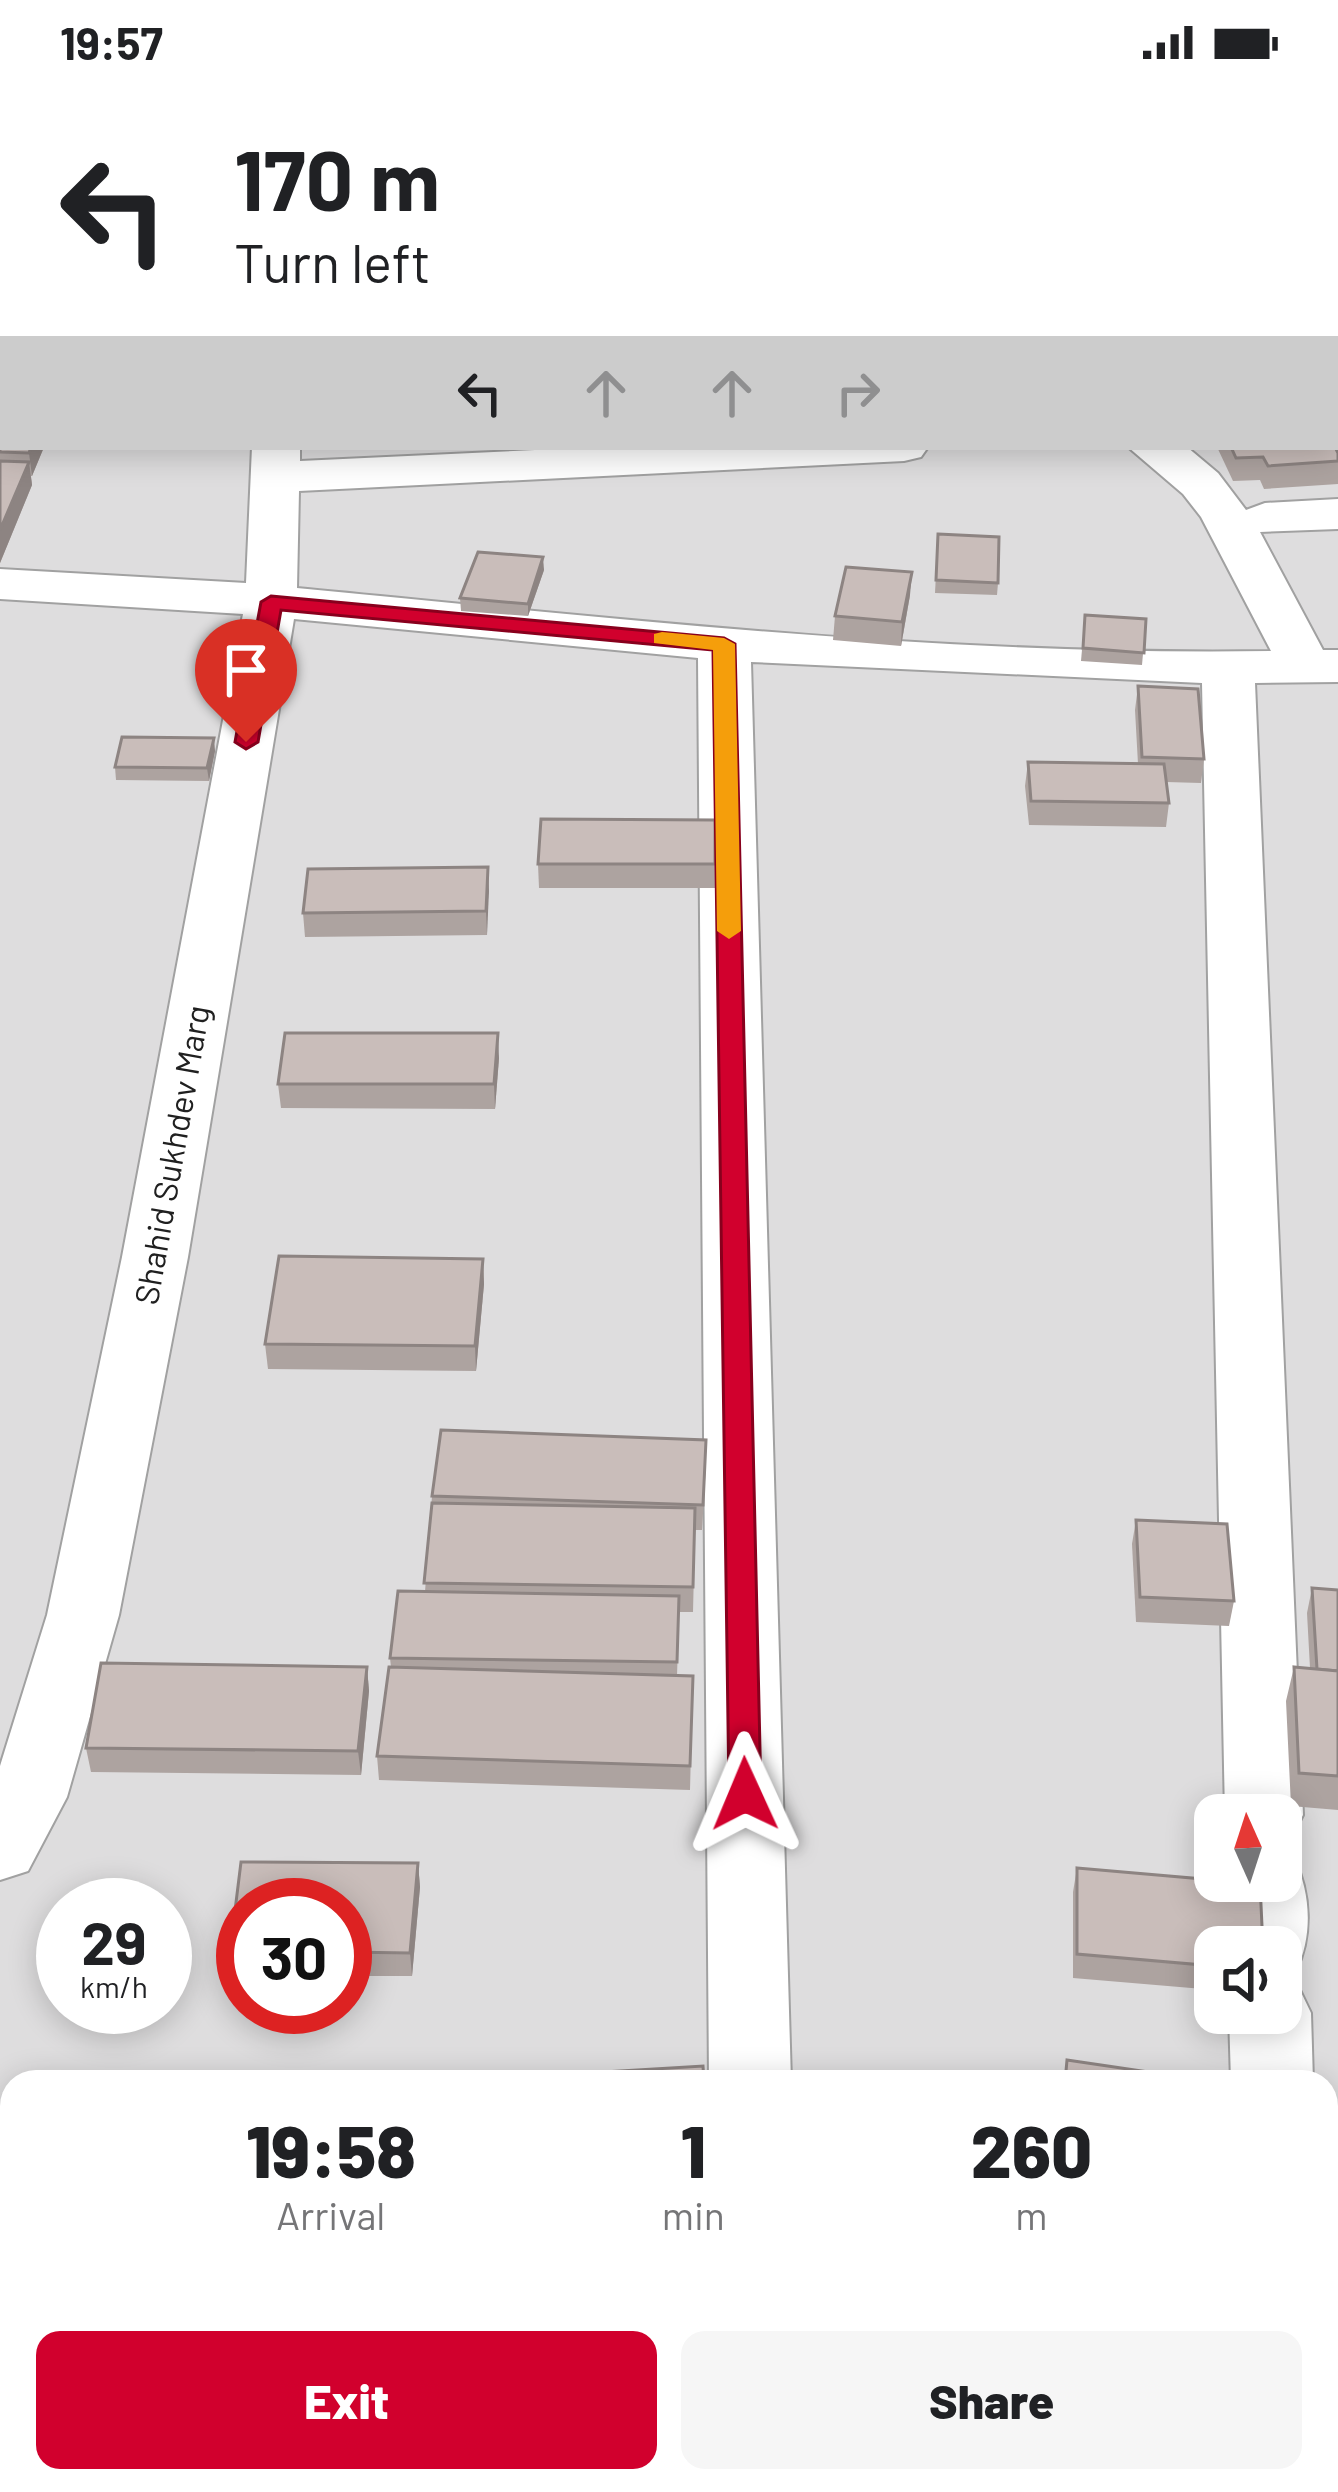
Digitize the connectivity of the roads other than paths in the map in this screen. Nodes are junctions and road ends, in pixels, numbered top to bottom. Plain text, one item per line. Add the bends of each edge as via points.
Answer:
1 (779, 450) edge
2 (1156, 450) edge
3 (277, 462) edge
4 (1338, 514) edge
5 (1265, 518) dead end
6 (0, 584) edge
7 (271, 602) junction
8 (724, 644) junction
9 (1322, 667) edge
10 (1228, 670) junction
11 (1263, 1794) edge
12 (0, 1848) edge
13 (1271, 2034) edge
14 (750, 2070) edge
15 (1272, 2070) edge

1 - 3 street
2 - 9 street via 1190,474 1228,521
3 - 7 street, Shahid Sukhdev Marg
4 - 5 street
6 - 7 street
7 - 8 street
7 - 12 street, Shahid Sukhdev Marg via 83,1615 29,1797
8 - 10 street
8 - 14 street
9 - 10 street
10 - 11 street
13 - 15 street

